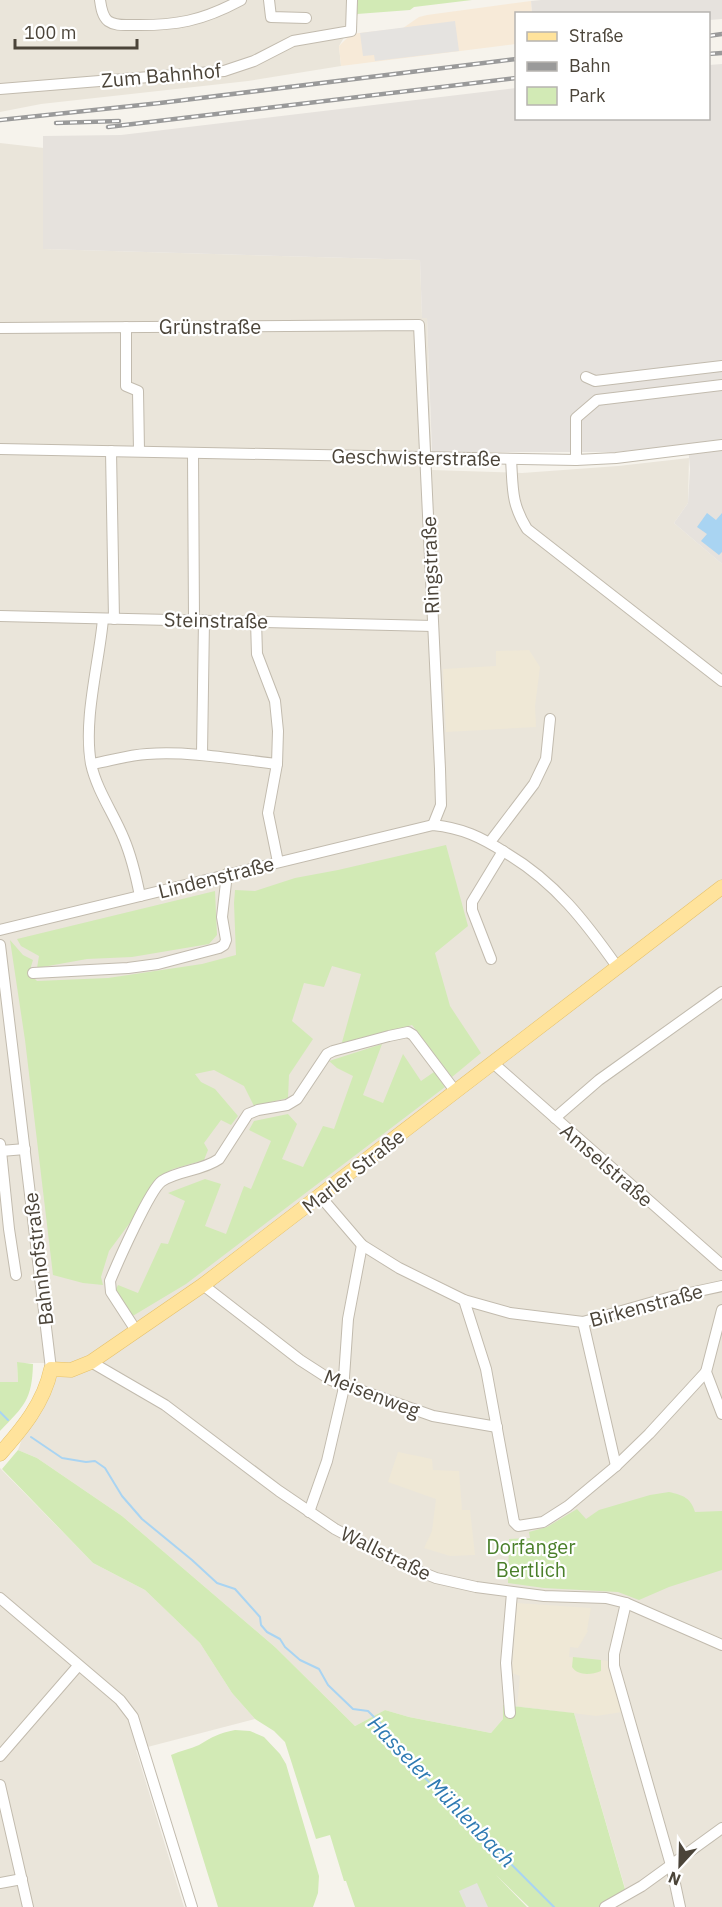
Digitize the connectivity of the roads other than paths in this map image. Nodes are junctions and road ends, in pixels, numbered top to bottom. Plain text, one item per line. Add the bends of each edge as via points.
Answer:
1 (100, 0) edge
2 (241, 0) edge
3 (269, 0) edge
4 (352, 0) edge
5 (306, 18) dead end
6 (0, 89) edge
7 (419, 325) joint
8 (126, 327) junction
9 (0, 328) edge
10 (722, 366) edge
11 (586, 377) dead end
12 (722, 385) edge
13 (722, 445) edge
14 (0, 449) edge
15 (111, 451) junction
16 (139, 451) junction
17 (193, 453) junction
18 (425, 457) junction
19 (511, 459) junction
20 (576, 460) junction
21 (0, 616) edge
22 (109, 619) junction
23 (199, 620) junction
24 (256, 621) junction
25 (433, 626) junction
26 (722, 681) edge
27 (549, 719) dead end
28 (202, 754) junction
29 (92, 764) junction
30 (277, 764) junction
31 (441, 805) junction
32 (433, 825) junction
33 (452, 827) junction
34 (490, 842) junction
35 (503, 851) junction
36 (278, 861) junction
37 (226, 874) junction
38 (722, 887) edge
39 (140, 896) junction
40 (0, 930) edge
41 (0, 945) edge
42 (491, 959) dead end
43 (618, 968) junction
44 (33, 973) dead end
45 (722, 992) edge
46 (493, 1063) junction
47 (456, 1092) junction
48 (555, 1118) junction
49 (0, 1148) edge
50 (25, 1149) junction
51 (320, 1196) junction
52 (362, 1245) junction
53 (722, 1265) edge
54 (16, 1275) dead end
55 (203, 1285) junction
56 (722, 1286) edge
57 (464, 1300) junction
58 (722, 1310) edge
59 (583, 1322) junction
60 (137, 1332) junction
61 (91, 1362) junction
62 (51, 1370) junction
63 (706, 1372) junction
64 (343, 1384) junction
65 (722, 1414) edge
66 (497, 1427) junction
67 (0, 1454) edge
68 (616, 1466) junction
69 (309, 1512) junction
70 (512, 1593) junction
71 (0, 1598) edge
72 (626, 1603) junction
73 (722, 1645) edge
74 (78, 1666) junction
75 (510, 1713) dead end
76 (0, 1756) edge
77 (0, 1785) edge
78 (722, 1828) edge
79 (671, 1865) junction
80 (22, 1879) junction
81 (0, 1883) edge
82 (28, 1907) edge
83 (192, 1907) edge
84 (605, 1907) edge
85 (680, 1907) edge

1 - 2 street via 104,17 111,23 147,25 190,21 216,14
3 - 5 street via 271,18
4 - 6 street, Zum Bahnhof via 351,31 293,41 224,71
7 - 8 street, Grünstraße
7 - 18 street, Ringstraße
8 - 9 street, Grünstraße
8 - 16 street via 126,386 138,391
10 - 11 street via 595,381
12 - 20 street via 597,400 576,418
13 - 20 street
14 - 15 street, Geschwisterstraße
15 - 16 street, Geschwisterstraße
15 - 22 street
16 - 17 street, Geschwisterstraße
17 - 18 street, Geschwisterstraße
17 - 23 street
18 - 19 street, Geschwisterstraße
18 - 25 street, Ringstraße
19 - 20 street
19 - 26 street, Geschwisterstraße via 513,500 527,529
21 - 22 street, Steinstraße
22 - 23 street, Steinstraße
22 - 29 street via 89,722
23 - 24 street, Steinstraße
23 - 28 street
24 - 25 street, Steinstraße
24 - 30 street via 257,654 275,701 279,731
25 - 31 street, Ringstraße
27 - 34 street via 546,759 534,784
28 - 29 street via 144,754
28 - 30 street
29 - 39 street via 124,838
30 - 36 street via 268,813
31 - 32 street, Ringstraße
31 - 33 street, Ringstraße
32 - 33 street, Lindenstraße
32 - 36 street, Lindenstraße
33 - 34 street, Lindenstraße
34 - 35 street, Lindenstraße
35 - 42 street via 472,902
35 - 43 street, Lindenstraße via 539,874 563,896
36 - 37 street, Lindenstraße
37 - 39 street, Lindenstraße
37 - 44 street via 222,917 226,940 219,948 158,964
38 - 43 main road, Marler Straße
39 - 40 street, Lindenstraße
41 - 50 street, Bahnhofstraße
43 - 46 main road, Marler Straße
45 - 48 street via 599,1080
46 - 47 main road, Marler Straße
46 - 48 street, Amselstraße
47 - 51 main road, Marler Straße
47 - 60 street via 408,1032 333,1051 322,1059 297,1099 248,1114 219,1160 159,1183 142,1213 110,1281 111,1292
48 - 53 street, Amselstraße
49 - 50 street, Bahnhofstraße
49 - 54 street, Bahnhofstraße
50 - 62 street, Bahnhofstraße
51 - 52 street, Birkenstraße
51 - 55 main road, Marler Straße
52 - 57 street, Birkenstraße
52 - 64 street via 348,1319
55 - 60 main road, Marler Straße
55 - 64 street, Meisenweg via 318,1373
56 - 59 street, Birkenstraße
57 - 59 street, Birkenstraße via 510,1313
57 - 66 street via 486,1369
58 - 63 street
59 - 68 street
60 - 61 main road, Marler Straße
61 - 62 main road, Marler Straße via 71,1371
61 - 69 street, Wallstraße via 165,1405
62 - 67 main road via 28,1420
63 - 65 street
63 - 68 street
64 - 66 street, Meisenweg via 433,1416
64 - 69 street via 327,1461
66 - 68 street via 514,1522 518,1526 543,1522
69 - 70 street, Wallstraße via 366,1546 427,1574
70 - 72 street, Wallstraße via 606,1598
70 - 75 street via 506,1664
71 - 74 street
72 - 73 street, Wallstraße
72 - 79 street via 614,1666
74 - 76 street
74 - 83 street via 120,1700 133,1717
77 - 80 street
78 - 79 street
79 - 84 street
79 - 85 street
80 - 81 street
80 - 82 street

